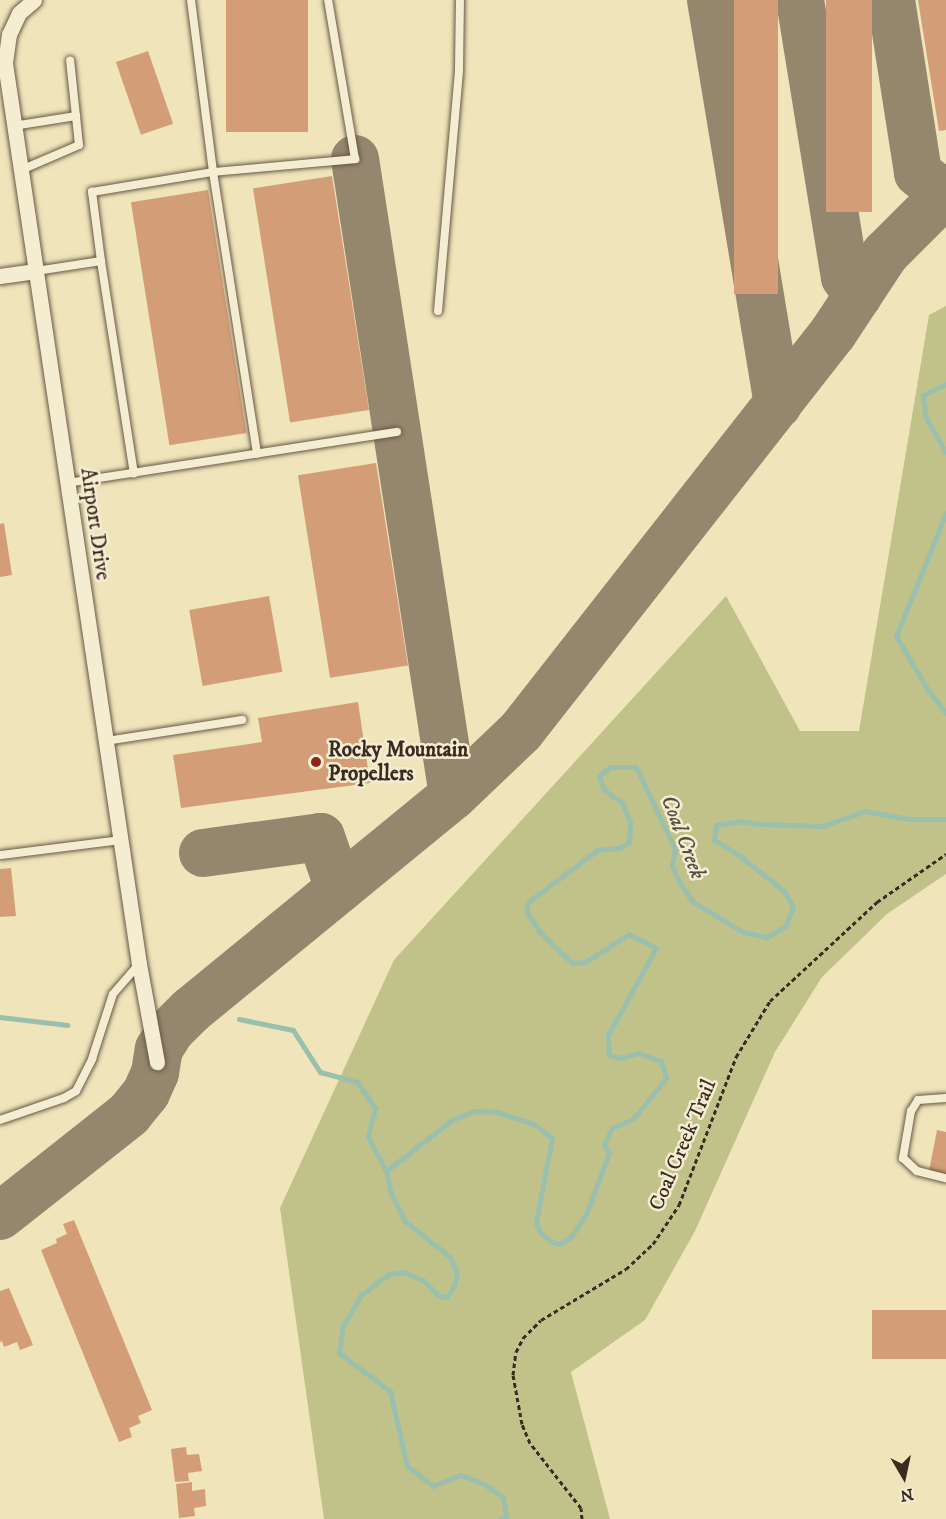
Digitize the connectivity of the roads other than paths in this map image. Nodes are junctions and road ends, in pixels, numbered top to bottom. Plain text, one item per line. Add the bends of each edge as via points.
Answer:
1 (34, 0) edge
2 (191, 0) edge
3 (328, 0) edge
4 (460, 0) edge
5 (70, 60) dead end
6 (76, 116) junction
7 (13, 126) junction
8 (20, 170) junction
9 (213, 172) junction
10 (102, 261) junction
11 (36, 271) junction
12 (0, 276) edge
13 (438, 311) dead end
14 (397, 432) dead end
15 (256, 454) junction
16 (135, 473) junction
17 (67, 483) junction
18 (242, 720) dead end
19 (106, 741) junction
20 (121, 840) junction
21 (0, 855) edge
22 (139, 964) junction
23 (157, 1062) dead end
24 (946, 1098) edge
25 (0, 1120) edge
26 (946, 1178) edge

1 - 7 street, Airport Drive via 19,13 5,52
2 - 9 lane
3 - 9 lane via 355,159
4 - 13 lane via 459,69
5 - 6 lane
6 - 7 lane
6 - 8 lane via 79,145
7 - 8 street, Airport Drive
8 - 11 street, Airport Drive
9 - 10 lane via 92,192
9 - 15 lane
10 - 11 lane
10 - 16 lane
11 - 12 street
11 - 17 street, Airport Drive
14 - 15 lane
15 - 16 lane
16 - 17 lane
17 - 19 street, Airport Drive
18 - 19 lane
19 - 20 street, Airport Drive
20 - 21 lane
20 - 22 street, Airport Drive
22 - 23 street, Airport Drive
22 - 25 lane via 113,993 92,1059 76,1091
24 - 26 lane via 918,1100 911,1111 903,1158 917,1171

